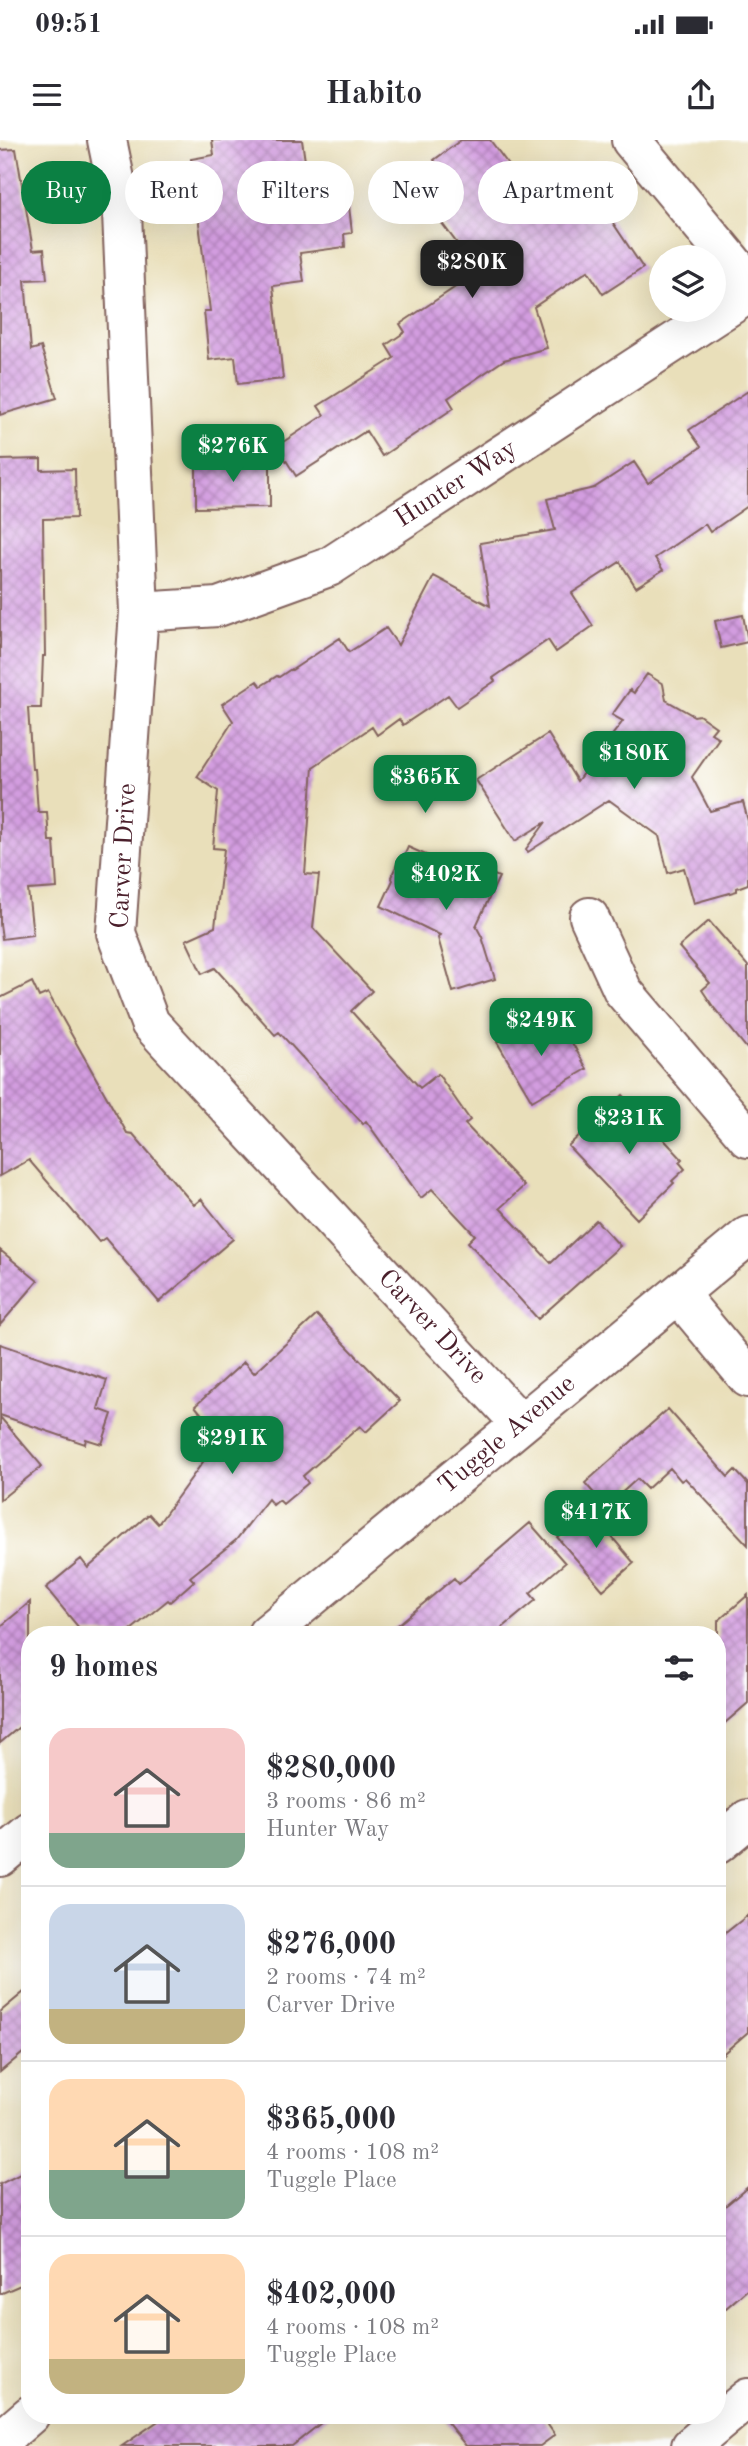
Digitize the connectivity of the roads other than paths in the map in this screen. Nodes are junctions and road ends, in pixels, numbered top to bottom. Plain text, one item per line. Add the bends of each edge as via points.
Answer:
1 (107, 140) edge
2 (631, 140) edge
3 (748, 281) edge
4 (748, 294) edge
5 (139, 612) junction
6 (589, 917) dead end
7 (748, 1138) edge
8 (748, 1236) edge
9 (678, 1294) junction
10 (748, 1378) edge
11 (520, 1423) junction
12 (277, 1626) edge
13 (748, 1819) edge
14 (726, 1837) edge
15 (21, 1840) edge
16 (0, 1857) edge
17 (748, 2398) edge
18 (726, 2417) edge
19 (21, 2423) edge
20 (717, 2424) edge
21 (0, 2441) edge
22 (691, 2446) edge

1 - 5 street, Carver Drive via 122,213
2 - 3 street
4 - 5 street, Hunter Way via 329,567 218,607
5 - 11 street, Carver Drive via 116,933 150,1023
6 - 7 street via 623,992
8 - 9 street, Tuggle Avenue
9 - 10 street
9 - 11 street, Tuggle Avenue
11 - 12 street, Tuggle Avenue
13 - 14 street
15 - 16 street
17 - 18 street
19 - 21 street
20 - 22 street

